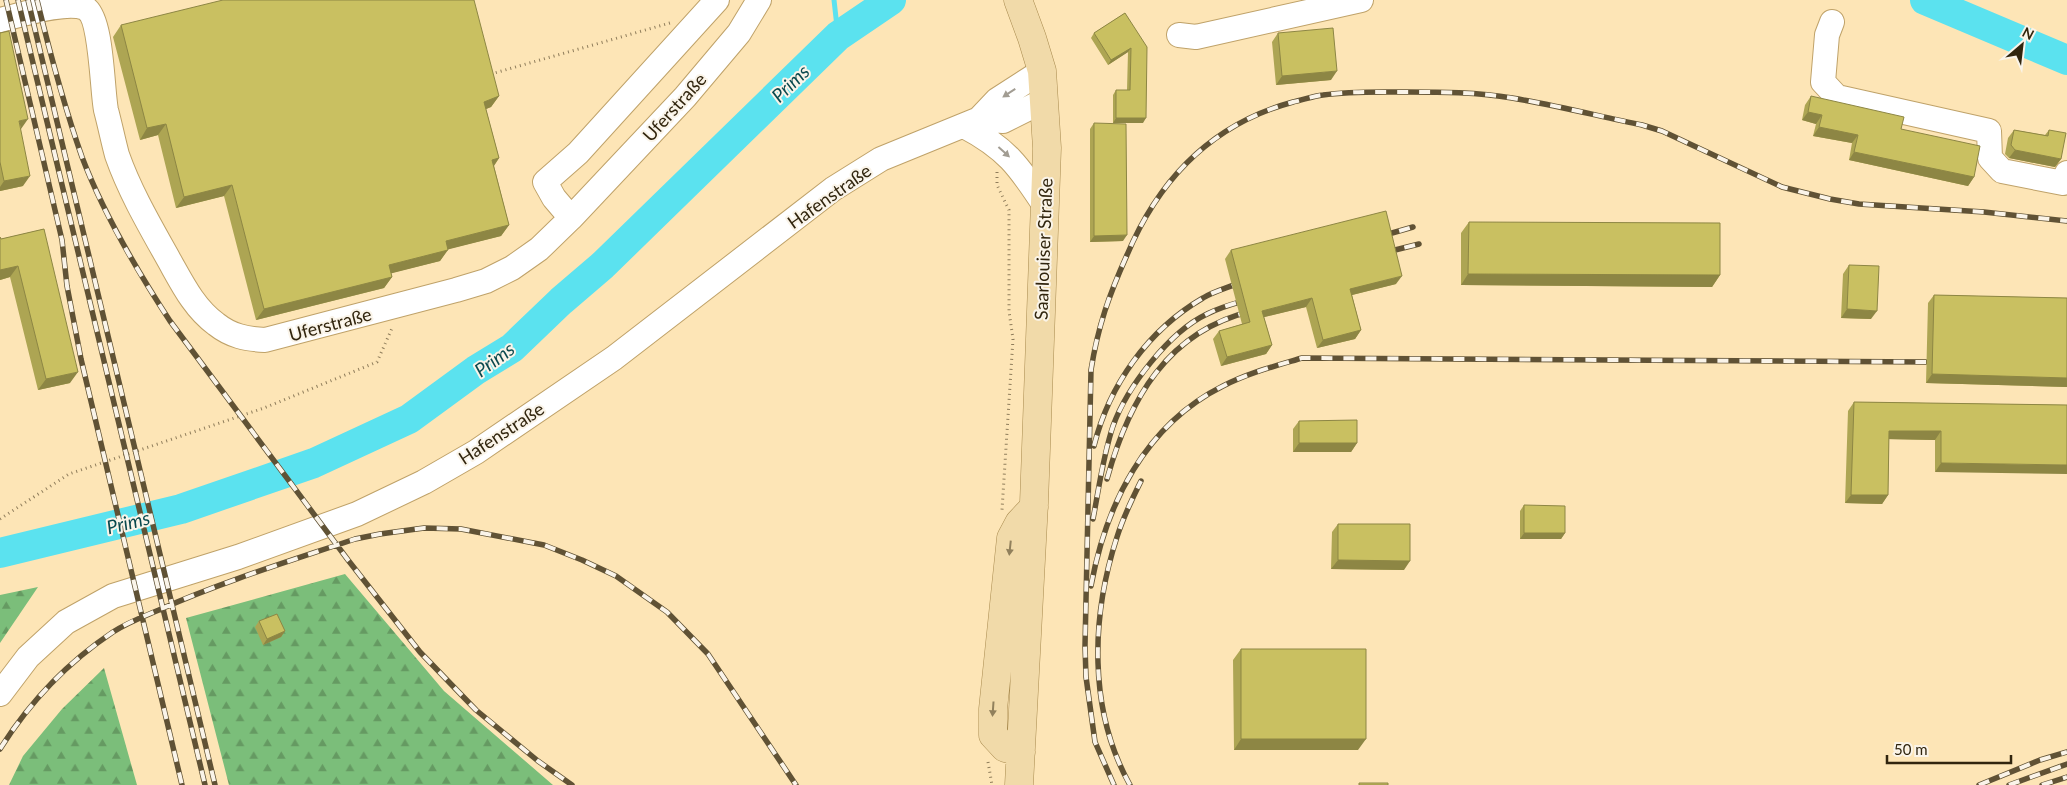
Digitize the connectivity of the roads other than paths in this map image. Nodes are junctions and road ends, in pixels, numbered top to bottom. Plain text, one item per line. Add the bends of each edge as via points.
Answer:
1 (717, 0) edge
2 (759, 0) edge
3 (1018, 0) edge
4 (1361, 0) edge
5 (90, 5) edge
6 (0, 20) edge
7 (1832, 22) dead end
8 (1179, 35) dead end
9 (1042, 71) junction
10 (1044, 100) junction
11 (972, 122) junction
12 (2067, 173) edge
13 (1045, 206) junction
14 (571, 218) junction
15 (0, 694) edge
16 (1019, 785) edge

1 - 14 street via 578,153 545,182
2 - 14 street, Uferstraße via 739,33 685,97
3 - 9 main road, Saarlouiser Straße
4 - 8 street via 1196,36
5 - 6 street, Uferstraße via 60,6
5 - 14 street, Uferstraße via 98,37 106,107 117,154 134,197 189,296 214,323 231,334 248,340 265,340 486,281 539,249
7 - 12 street via 1827,34 1823,82 1837,97 1989,131 1990,158 2002,171 2064,183
9 - 10 main road, Saarlouiser Straße
9 -> 11 street, Hafenstraße via 997,100
10 - 11 street, Hafenstraße via 1003,121
10 - 13 main road, Saarlouiser Straße via 1047,148
11 -> 13 street via 1008,154
11 - 15 street, Hafenstraße via 881,159 833,188 614,358 469,456 424,482 356,514 238,557 113,596 66,622 28,657
13 - 16 main road, Saarlouiser Straße

